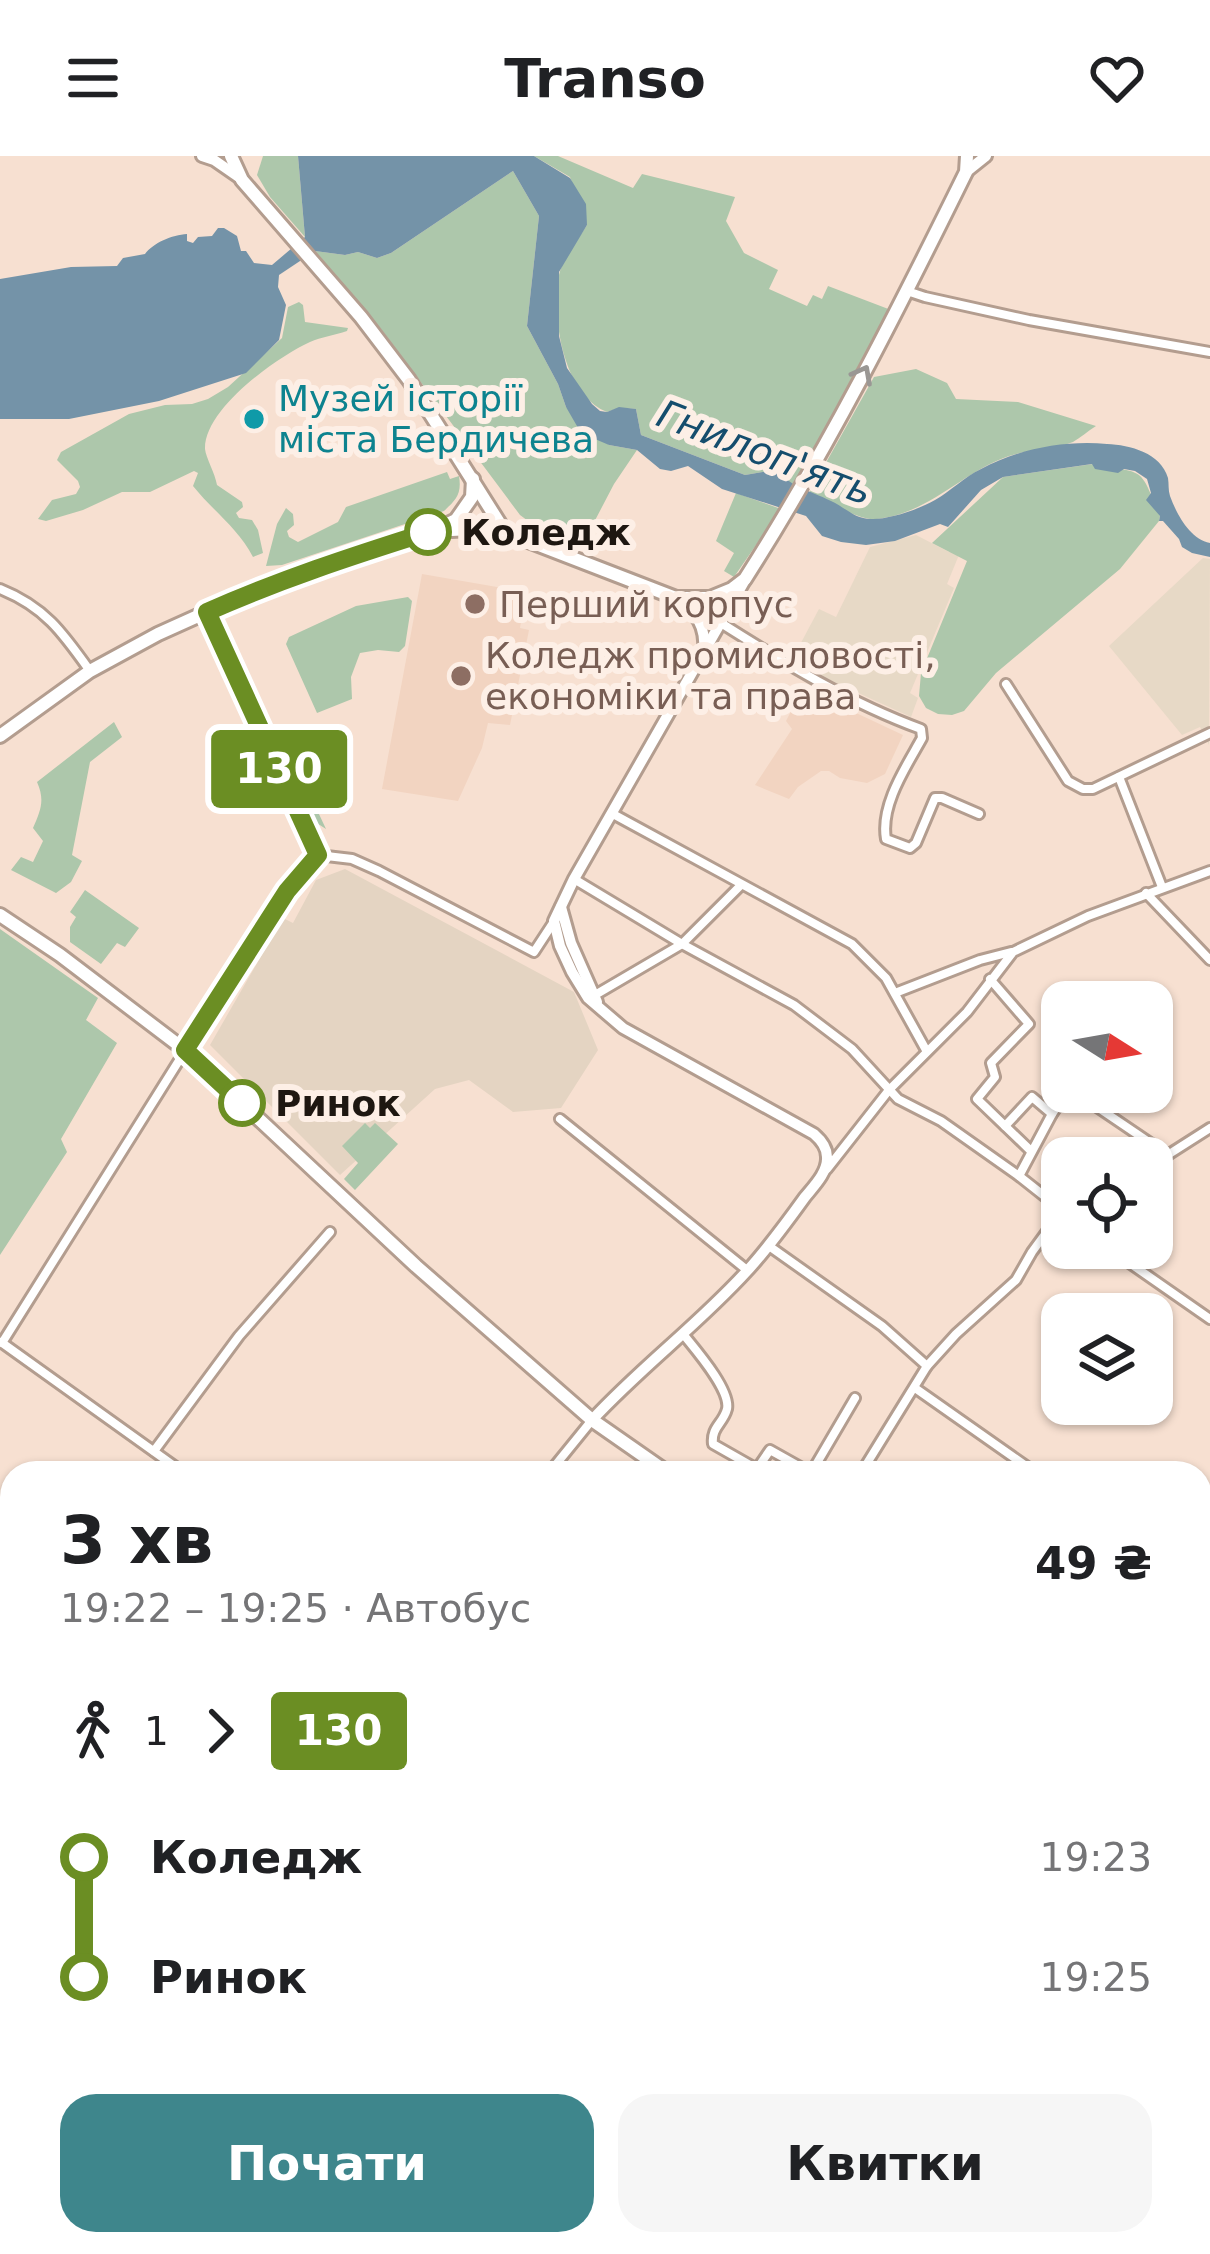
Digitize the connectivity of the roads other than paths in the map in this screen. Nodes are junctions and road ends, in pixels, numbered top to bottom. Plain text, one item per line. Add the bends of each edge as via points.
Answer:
1 (202, 156) edge
2 (230, 156) edge
3 (967, 156) edge
4 (986, 156) edge
5 (967, 172) junction
6 (242, 180) junction
7 (908, 291) junction
8 (1210, 352) edge
9 (473, 479) junction
10 (433, 531) junction
11 (506, 532) junction
12 (745, 579) junction
13 (0, 589) edge
14 (676, 598) junction
15 (207, 612) junction
16 (721, 623) junction
17 (703, 654) junction
18 (90, 671) junction
19 (1006, 684) dead end
20 (1210, 733) edge
21 (0, 736) edge
22 (1119, 777) junction
23 (613, 814) junction
24 (979, 814) dead end
25 (318, 855) junction
26 (1210, 871) edge
27 (574, 879) junction
28 (741, 885) junction
29 (1162, 887) junction
30 (1146, 893) junction
31 (560, 904) junction
32 (0, 915) edge
33 (554, 921) junction
34 (682, 944) junction
35 (1013, 952) junction
36 (1210, 960) edge
37 (990, 979) junction
38 (895, 994) junction
39 (594, 995) junction
40 (602, 1010) junction
41 (185, 1050) junction
42 (926, 1051) junction
43 (889, 1090) junction
44 (1103, 1113) edge
45 (1052, 1114) joint
46 (560, 1119) dead end
47 (1005, 1126) junction
48 (1210, 1129) edge
49 (1140, 1137) edge
50 (1031, 1151) junction
51 (1173, 1152) edge
52 (823, 1174) junction
53 (1019, 1176) junction
54 (1041, 1193) edge
55 (330, 1232) dead end
56 (1041, 1240) edge
57 (767, 1245) junction
58 (1138, 1269) edge
59 (747, 1270) junction
60 (1210, 1319) edge
61 (682, 1333) junction
62 (1, 1342) edge
63 (927, 1366) junction
64 (915, 1388) junction
65 (855, 1398) dead end
66 (592, 1420) junction
67 (154, 1451) junction
68 (163, 1461) edge
69 (559, 1461) edge
70 (651, 1461) edge
71 (743, 1461) edge
72 (762, 1461) edge
73 (790, 1461) edge
74 (818, 1461) edge
75 (869, 1461) edge
76 (1019, 1461) edge

1 - 6 main road
2 - 6 main road
3 - 5 main road
4 - 5 main road
5 - 7 main road
6 - 9 main road via 410,380
7 - 8 street
12 -> 7 main road
9 - 10 main road via 462,514
9 - 11 main road
10 - 11 main road
10 - 15 main road
11 - 14 main road
12 - 14 main road via 721,595
12 - 16 main road
13 - 18 street via 57,624
14 - 17 main road via 703,626
15 - 18 main road
15 - 25 street
16 - 17 main road
16 - 24 street via 804,674 921,729 884,824 886,839 916,843 935,798
17 - 23 main road
18 - 21 main road
19 - 22 street via 1075,787
20 - 22 street
22 - 29 street
23 - 27 main road
23 - 28 street
25 - 33 street via 380,871 534,952
25 - 41 street
26 - 29 street
27 - 31 main road
27 - 34 street
28 - 34 street
28 - 38 street via 852,944
29 - 30 street
30 - 35 street
30 - 36 street
31 - 33 main road
31 - 39 main road
32 - 41 main road
33 - 40 main road via 572,972
34 - 39 street
34 - 43 street via 794,1005
35 - 37 street
35 - 38 street
37 - 42 street
37 - 47 street via 1029,1024 991,1064 995,1077 977,1099
38 - 42 street
39 - 40 main road
40 - 52 main road via 814,1134 827,1156
41 - 62 street
41 - 66 main road
42 - 43 street
43 - 52 street
43 - 53 street
44 - 49 street
45 - 47 street via 1032,1097
45 - 50 street
46 - 59 street
47 - 50 street
48 - 51 street
50 - 53 street
52 - 57 main road
53 - 54 street
55 - 67 street
56 - 63 street via 1016,1280
57 - 59 main road
57 - 63 street
58 - 60 street
59 - 61 main road
61 - 66 main road
61 - 71 street via 725,1394 713,1444
62 - 67 street
63 - 64 street
64 - 75 street
64 - 76 street
65 - 74 street
66 - 69 street
66 - 70 main road
67 - 68 street
72 - 73 street via 770,1450

